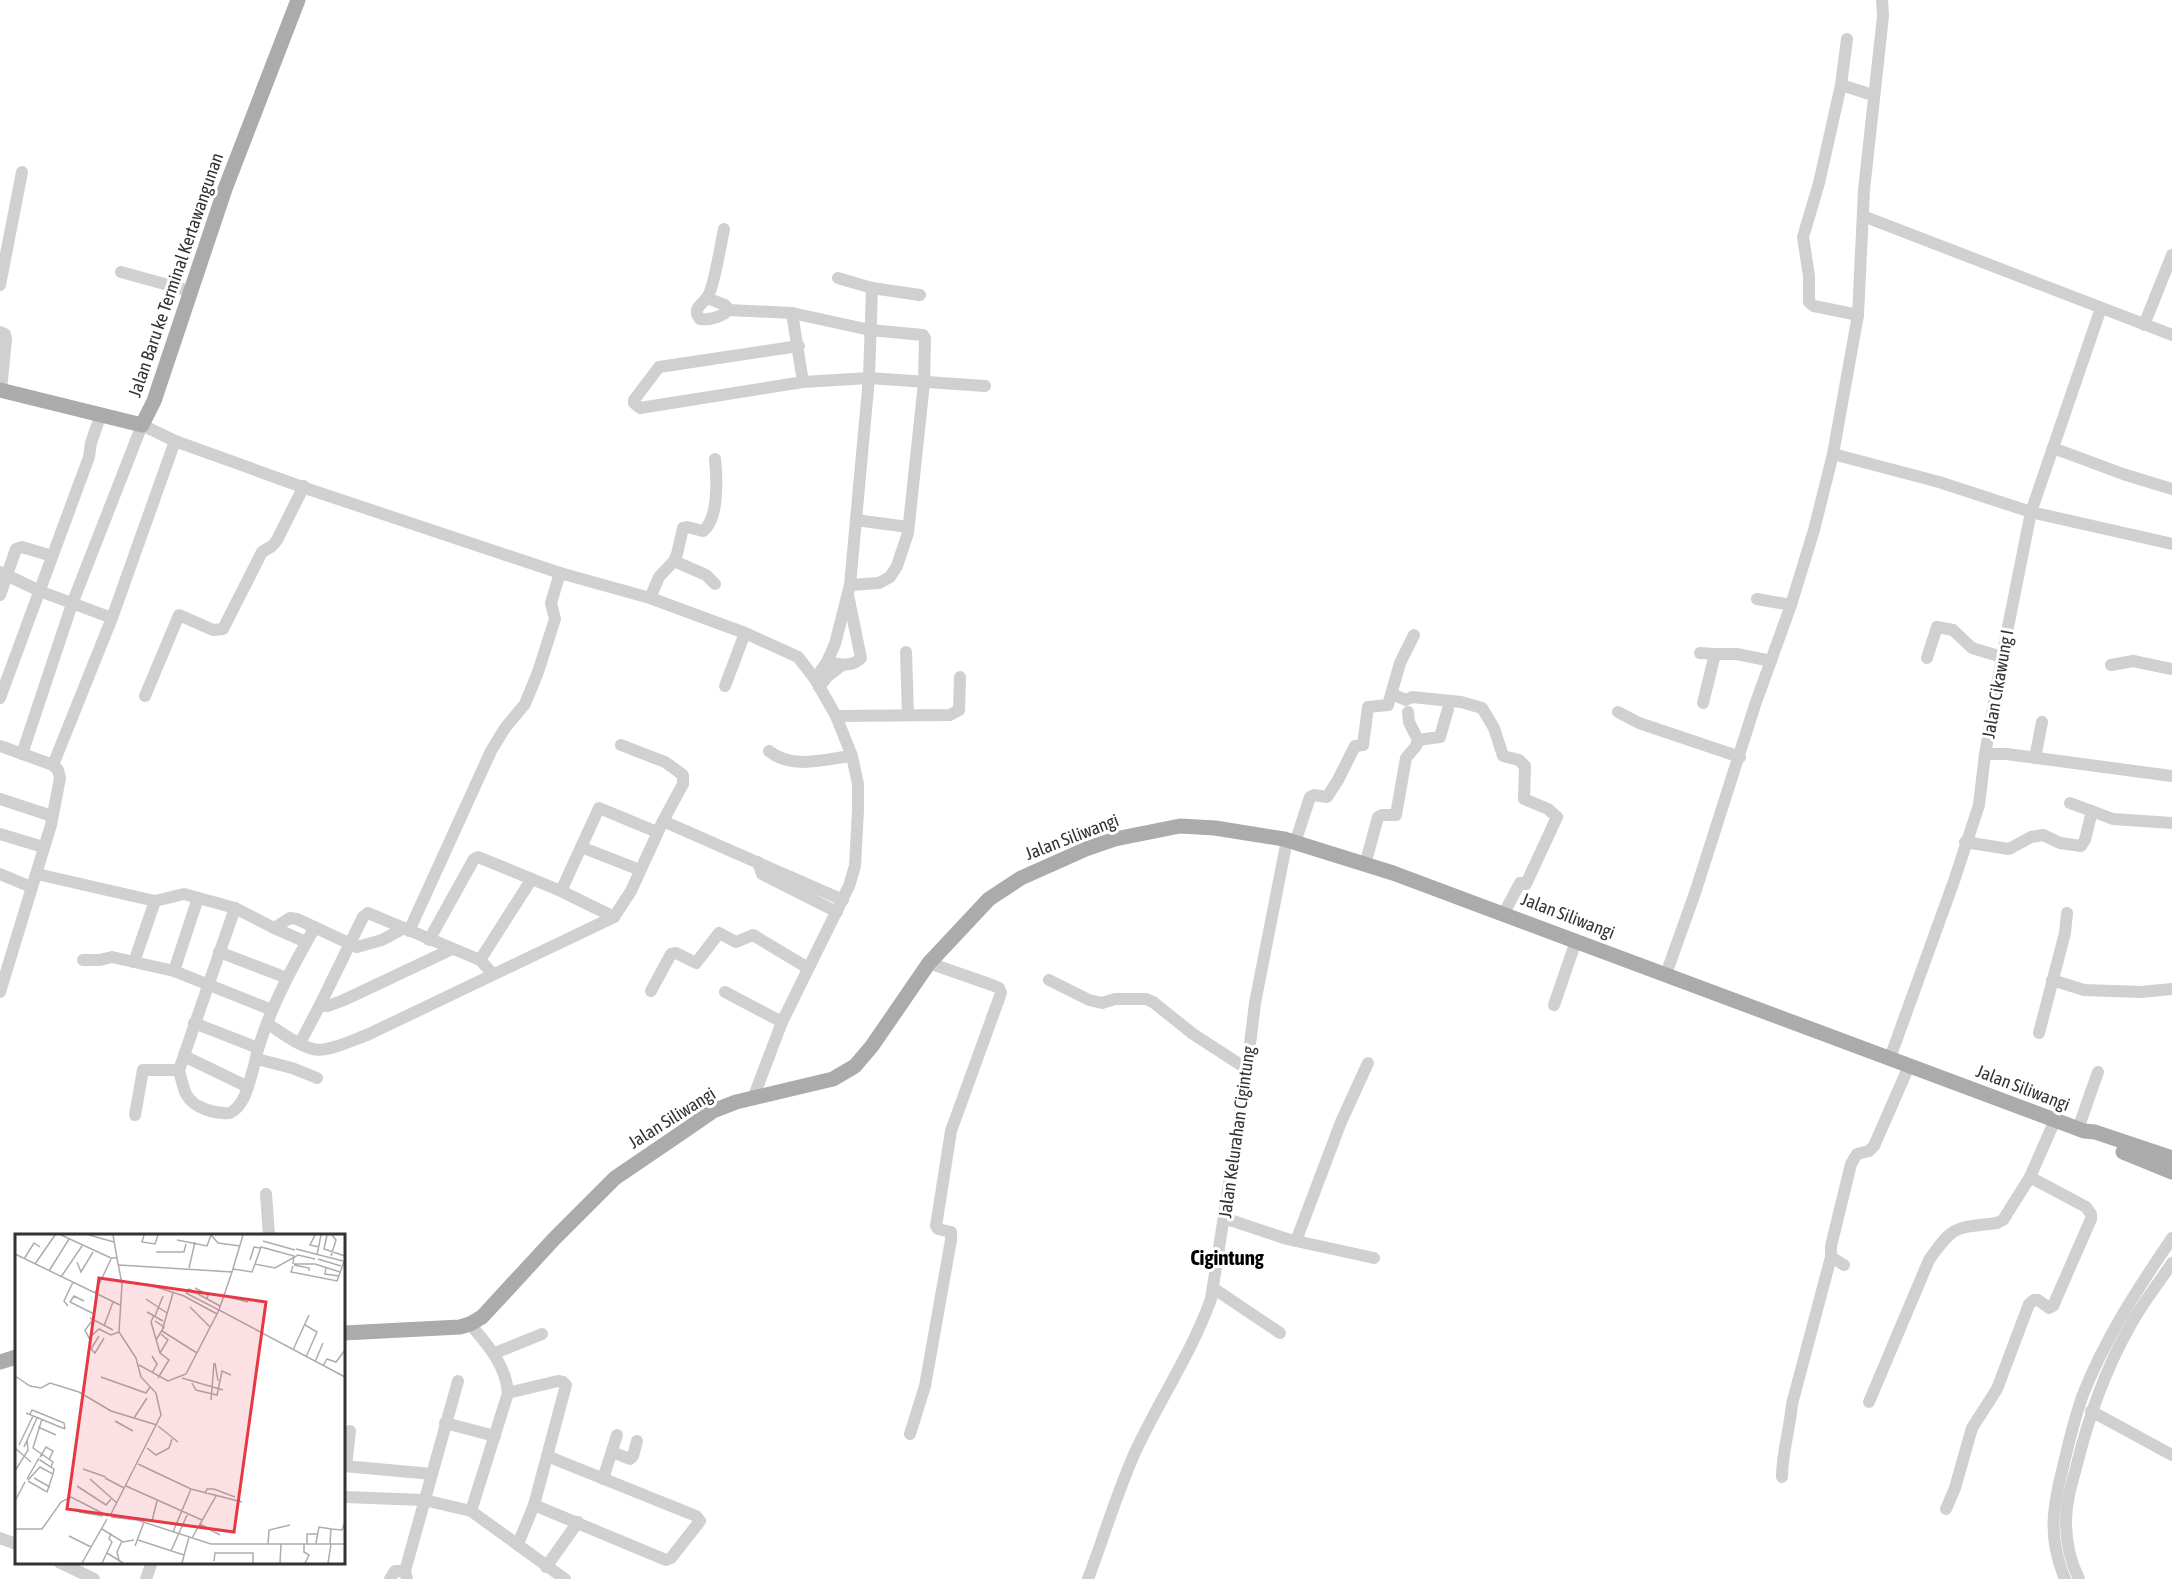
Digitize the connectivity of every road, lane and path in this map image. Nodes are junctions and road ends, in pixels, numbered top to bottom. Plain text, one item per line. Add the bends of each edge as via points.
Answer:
1 (298, 0) edge
2 (1882, 0) edge
3 (1846, 39) dead end
4 (1841, 85) junction
5 (1873, 95) junction
6 (22, 172) dead end
7 (1863, 216) junction
8 (724, 229) dead end
9 (2172, 255) edge
10 (121, 272) dead end
11 (838, 278) dead end
12 (0, 285) edge
13 (872, 288) junction
14 (190, 291) junction
15 (920, 295) dead end
16 (707, 298) junction
17 (2101, 308) junction
18 (729, 310) junction
19 (792, 313) junction
20 (1858, 315) junction
21 (2144, 325) junction
22 (870, 330) junction
23 (0, 332) edge
24 (2172, 335) edge
25 (799, 346) junction
26 (869, 378) junction
27 (804, 382) junction
28 (924, 383) junction
29 (985, 386) dead end
30 (1, 390) edge
31 (101, 414) junction
32 (142, 425) junction
33 (176, 441) junction
34 (2053, 448) junction
35 (1833, 454) junction
36 (715, 459) dead end
37 (304, 486) junction
38 (2172, 489) edge
39 (2031, 512) junction
40 (856, 520) junction
41 (908, 526) junction
42 (2172, 544) edge
43 (52, 556) junction
44 (674, 561) junction
45 (560, 573) junction
46 (4, 574) edge
47 (715, 584) dead end
48 (41, 589) junction
49 (849, 590) junction
50 (0, 595) edge
51 (650, 598) junction
52 (1757, 599) dead end
53 (72, 604) junction
54 (1791, 604) junction
55 (112, 618) junction
56 (745, 633) junction
57 (1414, 635) dead end
58 (906, 652) dead end
59 (1700, 653) dead end
60 (1715, 654) junction
61 (2002, 657) junction
62 (1927, 658) dead end
63 (1771, 661) junction
64 (827, 662) junction
65 (842, 665) junction
66 (2111, 665) dead end
67 (2172, 669) edge
68 (960, 677) dead end
69 (817, 683) junction
70 (725, 686) dead end
71 (1392, 694) junction
72 (145, 696) dead end
73 (0, 698) edge
74 (1703, 703) dead end
75 (1448, 709) dead end
76 (1408, 712) dead end
77 (1618, 712) dead end
78 (908, 715) junction
79 (836, 716) junction
80 (2042, 722) dead end
81 (1418, 740) junction
82 (621, 745) dead end
83 (0, 746) edge
84 (769, 751) dead end
85 (22, 754) junction
86 (1985, 754) junction
87 (852, 756) junction
88 (1740, 757) junction
89 (2035, 758) junction
90 (53, 765) junction
91 (2172, 776) edge
92 (0, 799) edge
93 (2070, 803) dead end
94 (2092, 811) junction
95 (52, 816) junction
96 (663, 821) junction
97 (2172, 823) edge
98 (657, 832) junction
99 (0, 834) edge
100 (1291, 841) junction
101 (1965, 842) junction
102 (43, 847) junction
103 (580, 847) junction
104 (758, 862) junction
105 (1365, 865) junction
106 (640, 870) junction
107 (0, 874) edge
108 (37, 874) junction
109 (531, 880) junction
110 (31, 886) junction
111 (561, 891) junction
112 (198, 898) junction
113 (843, 900) junction
114 (155, 902) junction
115 (235, 908) junction
116 (837, 912) junction
117 (1504, 913) junction
118 (2067, 913) dead end
119 (614, 917) junction
120 (315, 927) junction
121 (274, 928) junction
122 (407, 930) junction
123 (429, 940) junction
124 (1576, 941) junction
125 (306, 942) junction
126 (351, 944) junction
127 (452, 949) junction
128 (219, 952) junction
129 (83, 960) dead end
130 (480, 960) junction
131 (134, 962) junction
132 (929, 963) junction
133 (4, 964) edge
134 (808, 968) junction
135 (174, 971) junction
136 (494, 974) junction
137 (1666, 974) junction
138 (286, 978) junction
139 (1049, 980) dead end
140 (2052, 981) junction
141 (208, 985) junction
142 (2172, 988) edge
143 (651, 991) dead end
144 (0, 992) edge
145 (725, 992) dead end
146 (320, 1005) junction
147 (1554, 1005) dead end
148 (272, 1010) junction
149 (782, 1022) junction
150 (194, 1023) junction
151 (268, 1024) junction
152 (2039, 1033) dead end
153 (300, 1043) junction
154 (257, 1054) junction
155 (184, 1056) junction
156 (1890, 1058) junction
157 (1368, 1063) dead end
158 (1909, 1066) junction
159 (1247, 1069) junction
160 (178, 1070) junction
161 (2098, 1072) dead end
162 (317, 1078) dead end
163 (248, 1087) junction
164 (754, 1096) junction
165 (135, 1115) dead end
166 (2055, 1120) junction
167 (2081, 1130) junction
168 (2172, 1158) edge
169 (2172, 1172) edge
170 (2030, 1177) junction
171 (266, 1194) dead end
172 (1224, 1218) junction
173 (269, 1234) edge
174 (2172, 1238) edge
175 (1296, 1241) junction
176 (1832, 1257) junction
177 (1374, 1258) dead end
178 (2172, 1263) edge
179 (1844, 1265) dead end
180 (1213, 1288) junction
181 (470, 1324) junction
182 (1280, 1333) dead end
183 (345, 1334) edge
184 (542, 1334) dead end
185 (495, 1353) junction
186 (15, 1357) edge
187 (0, 1362) edge
188 (2097, 1380) junction
189 (458, 1381) dead end
190 (508, 1393) junction
191 (1869, 1402) dead end
192 (2091, 1411) junction
193 (445, 1423) junction
194 (351, 1431) dead end
195 (910, 1434) dead end
196 (617, 1435) dead end
197 (495, 1436) junction
198 (638, 1441) dead end
199 (612, 1452) junction
200 (2172, 1455) edge
201 (547, 1456) junction
202 (345, 1466) edge
203 (432, 1474) junction
204 (1782, 1477) dead end
205 (603, 1479) junction
206 (345, 1497) edge
207 (424, 1500) junction
208 (534, 1505) junction
209 (1946, 1509) dead end
210 (471, 1510) junction
211 (578, 1522) junction
212 (0, 1538) edge
213 (15, 1544) edge
214 (518, 1544) junction
215 (61, 1564) edge
216 (152, 1564) edge
217 (546, 1567) junction
218 (406, 1575) edge
219 (94, 1579) edge
220 (146, 1579) edge
221 (390, 1579) edge
222 (565, 1579) edge
223 (1088, 1579) edge
224 (2065, 1579) edge
225 (2079, 1579) edge

1 - 14 main road, Jalan Baru ke Terminal Kertawangunan
2 - 5 street
3 - 4 street
4 - 5 street
4 - 20 street via 1803,243 1809,302
5 - 7 street
6 - 12 street
7 - 17 street
7 - 20 street
8 - 16 street
9 - 21 street
10 - 14 street
11 - 13 street
13 - 15 street
13 - 22 street
14 - 32 main road, Jalan Baru ke Terminal Kertawangunan via 154,401
16 - 18 street
16 - 18 street via 696,309 700,319 712,319
17 - 21 street
17 - 34 street, Jalan Cikawung I
18 - 19 street
19 - 22 street
19 - 25 street
20 - 35 street
21 - 24 street
22 - 26 street
22 - 28 street via 924,336
23 - 30 street via 6,339
25 - 27 street
25 - 27 street via 659,367 634,403 640,408
26 - 27 street
26 - 28 street
26 - 40 street
28 - 29 street
28 - 41 street
30 - 31 main road, Jalan Baru ke Terminal Kertawangunan
31 - 32 main road, Jalan Baru ke Terminal Kertawangunan
31 - 43 street
32 - 33 street
32 - 53 street
33 - 37 street
33 - 55 street
34 - 38 street
34 - 39 street, Jalan Cikawung I
35 - 39 street
35 - 54 street
36 - 44 street via 717,483 709,525 703,531 683,528
37 - 45 street
37 - 72 street via 277,540 262,552 223,629 213,630 179,615
39 - 42 street
39 - 61 street, Jalan Cikawung I
40 - 41 street
40 - 49 street
41 - 49 street via 890,577
43 - 46 street via 18,547
43 - 48 street
44 - 47 street via 706,575
44 - 51 street via 662,572
45 - 51 street
45 - 122 street via 552,596 553,628 525,704 491,751
46 - 48 street
46 - 50 street
48 - 53 street
48 - 73 street
49 - 64 street
49 - 65 street via 861,655 859,661
51 - 56 street
52 - 54 street
53 - 55 street
53 - 85 street
54 - 63 street
55 - 90 street
56 - 69 street via 798,657
56 - 70 street
57 - 71 street via 1400,663
58 - 78 street
59 - 60 street
60 - 63 street
60 - 74 street
61 - 62 street via 1972,648 1953,630 1936,627
61 - 86 street, Jalan Cikawung I
63 - 88 street
64 - 65 street
64 - 69 street
65 - 69 street
66 - 67 street via 2133,661
68 - 78 street via 960,707 956,713
69 - 79 street
71 - 100 street, Jalan Kelurahan Cigintung via 1387,705 1368,707 1363,745 1355,746 1327,797 1310,796
71 - 117 street via 1406,700 1412,697 1461,702 1482,708 1503,756 1525,766 1524,800 1557,817 1526,884 1520,883
75 - 81 street via 1440,737
76 - 81 street
77 - 88 street via 1639,723
78 - 79 street
79 - 87 street
80 - 89 street
81 - 105 street via 1406,758 1396,815 1378,817
82 - 96 street via 665,762 683,775 683,784
83 - 85 street
84 - 87 street via 792,762
85 - 90 street
86 - 89 street
86 - 101 street, Jalan Cikawung I via 1979,805
87 - 113 street via 858,784 857,843 855,866
88 - 137 street
89 - 91 street
90 - 95 street via 60,778
92 - 95 street
93 - 94 street
94 - 97 street via 2113,819
94 - 101 street via 2081,846 2043,835 2009,849
95 - 102 street
96 - 98 street
96 - 104 street
98 - 103 street via 599,808
98 - 106 street
99 - 102 street
100 - 105 main road, Jalan Siliwangi
100 - 132 main road, Jalan Siliwangi via 1180,826 1086,849 1021,878 989,899
100 - 159 street, Jalan Kelurahan Cigintung via 1255,1003
101 - 156 street, Jalan Cikawung I
102 - 108 street
103 - 106 street
103 - 111 street
104 - 113 street
104 - 116 street via 762,874
105 - 117 main road, Jalan Siliwangi
106 - 119 street
107 - 110 street
108 - 110 street
108 - 114 street
109 - 111 street
109 - 123 street via 476,857
109 - 130 street
110 - 133 street
111 - 119 street
112 - 114 street via 184,894
112 - 115 street
112 - 135 street
113 - 116 street
114 - 131 street
115 - 121 street
115 - 128 street
116 - 134 street
117 - 124 main road, Jalan Siliwangi
118 - 140 street
119 - 136 street
120 - 121 street via 290,918
120 - 125 street
120 - 126 street
121 - 125 street
122 - 123 street
122 - 126 street via 369,944
122 - 126 street via 368,913
123 - 127 street
124 - 137 main road, Jalan Siliwangi
124 - 147 street
125 - 138 street
126 - 146 street
127 - 130 street
127 - 146 street via 344,1000
128 - 138 street
128 - 141 street
129 - 131 street via 112,957
130 - 136 street
131 - 135 street
132 - 164 main road, Jalan Siliwangi via 872,1046 850,1070 832,1080
132 - 195 street via 992,985 1001,993 948,1141 936,1226 951,1232 951,1240 925,1386
133 - 144 street
134 - 143 street via 753,935 736,942 719,933 696,963 671,954
134 - 149 street
135 - 141 street
136 - 153 street via 342,1044 313,1050
137 - 156 main road, Jalan Siliwangi
138 - 148 street
139 - 159 street via 1102,1004 1115,999 1153,1002 1192,1034
140 - 142 street via 2084,990 2141,992
140 - 152 street
141 - 148 street
141 - 150 street
145 - 149 street
146 - 153 street
148 - 151 street
149 - 164 street
150 - 154 street
150 - 155 street
151 - 153 street
151 - 154 street
154 - 162 street
154 - 163 street
155 - 160 street
155 - 163 street
156 - 158 main road, Jalan Siliwangi
157 - 175 street
158 - 166 main road, Jalan Siliwangi
158 - 176 street via 1874,1146 1854,1157 1831,1245
159 - 172 street, Jalan Kelurahan Cigintung
160 - 163 street via 186,1095 205,1109 235,1111
160 - 165 street via 143,1070
161 - 167 street
164 - 181 main road, Jalan Siliwangi via 713,1111 615,1178 482,1317
166 - 167 main road, Jalan Siliwangi
166 - 170 street
167 - 168 main road, Jalan Siliwangi
167 - 169 main road, Jalan Siliwangi via 2092,1139
170 - 191 street via 2003,1220 1957,1229 1940,1244 1929,1260
170 - 209 street via 2086,1208 2091,1219 2053,1306 2049,1308 2034,1299 2029,1304 1997,1389 1971,1428
171 - 173 street
172 - 175 street
172 - 180 street, Jalan Kelurahan Cigintung
174 - 188 street via 2114,1328
175 - 177 street
176 - 179 street
176 - 204 street via 1792,1404
178 - 188 street
180 - 182 street
180 - 223 street, Jalan Kelurahan Cigintung via 1199,1332 1135,1453
181 - 183 main road
181 - 185 street
184 - 185 street
185 - 190 street
186 - 187 main road
188 - 192 street
188 - 224 street via 2082,1398 2053,1513 2055,1551
189 - 193 street
190 - 197 street
190 - 201 street via 558,1381 566,1385
192 - 200 street
192 - 225 street via 2067,1501 2067,1542
193 - 197 street
193 - 203 street
194 - 202 street
196 - 199 street
197 - 210 street
198 - 199 street via 630,1459
199 - 205 street
201 - 205 street
201 - 208 street
202 - 203 street
203 - 207 street
205 - 211 street via 699,1517 700,1521 666,1560
206 - 207 street
207 - 210 street
207 - 218 street
208 - 211 street
208 - 214 street
210 - 214 street
211 - 217 street
212 - 213 street
214 - 217 street
215 - 219 street
216 - 220 street
217 - 222 street
218 - 221 street via 395,1571

